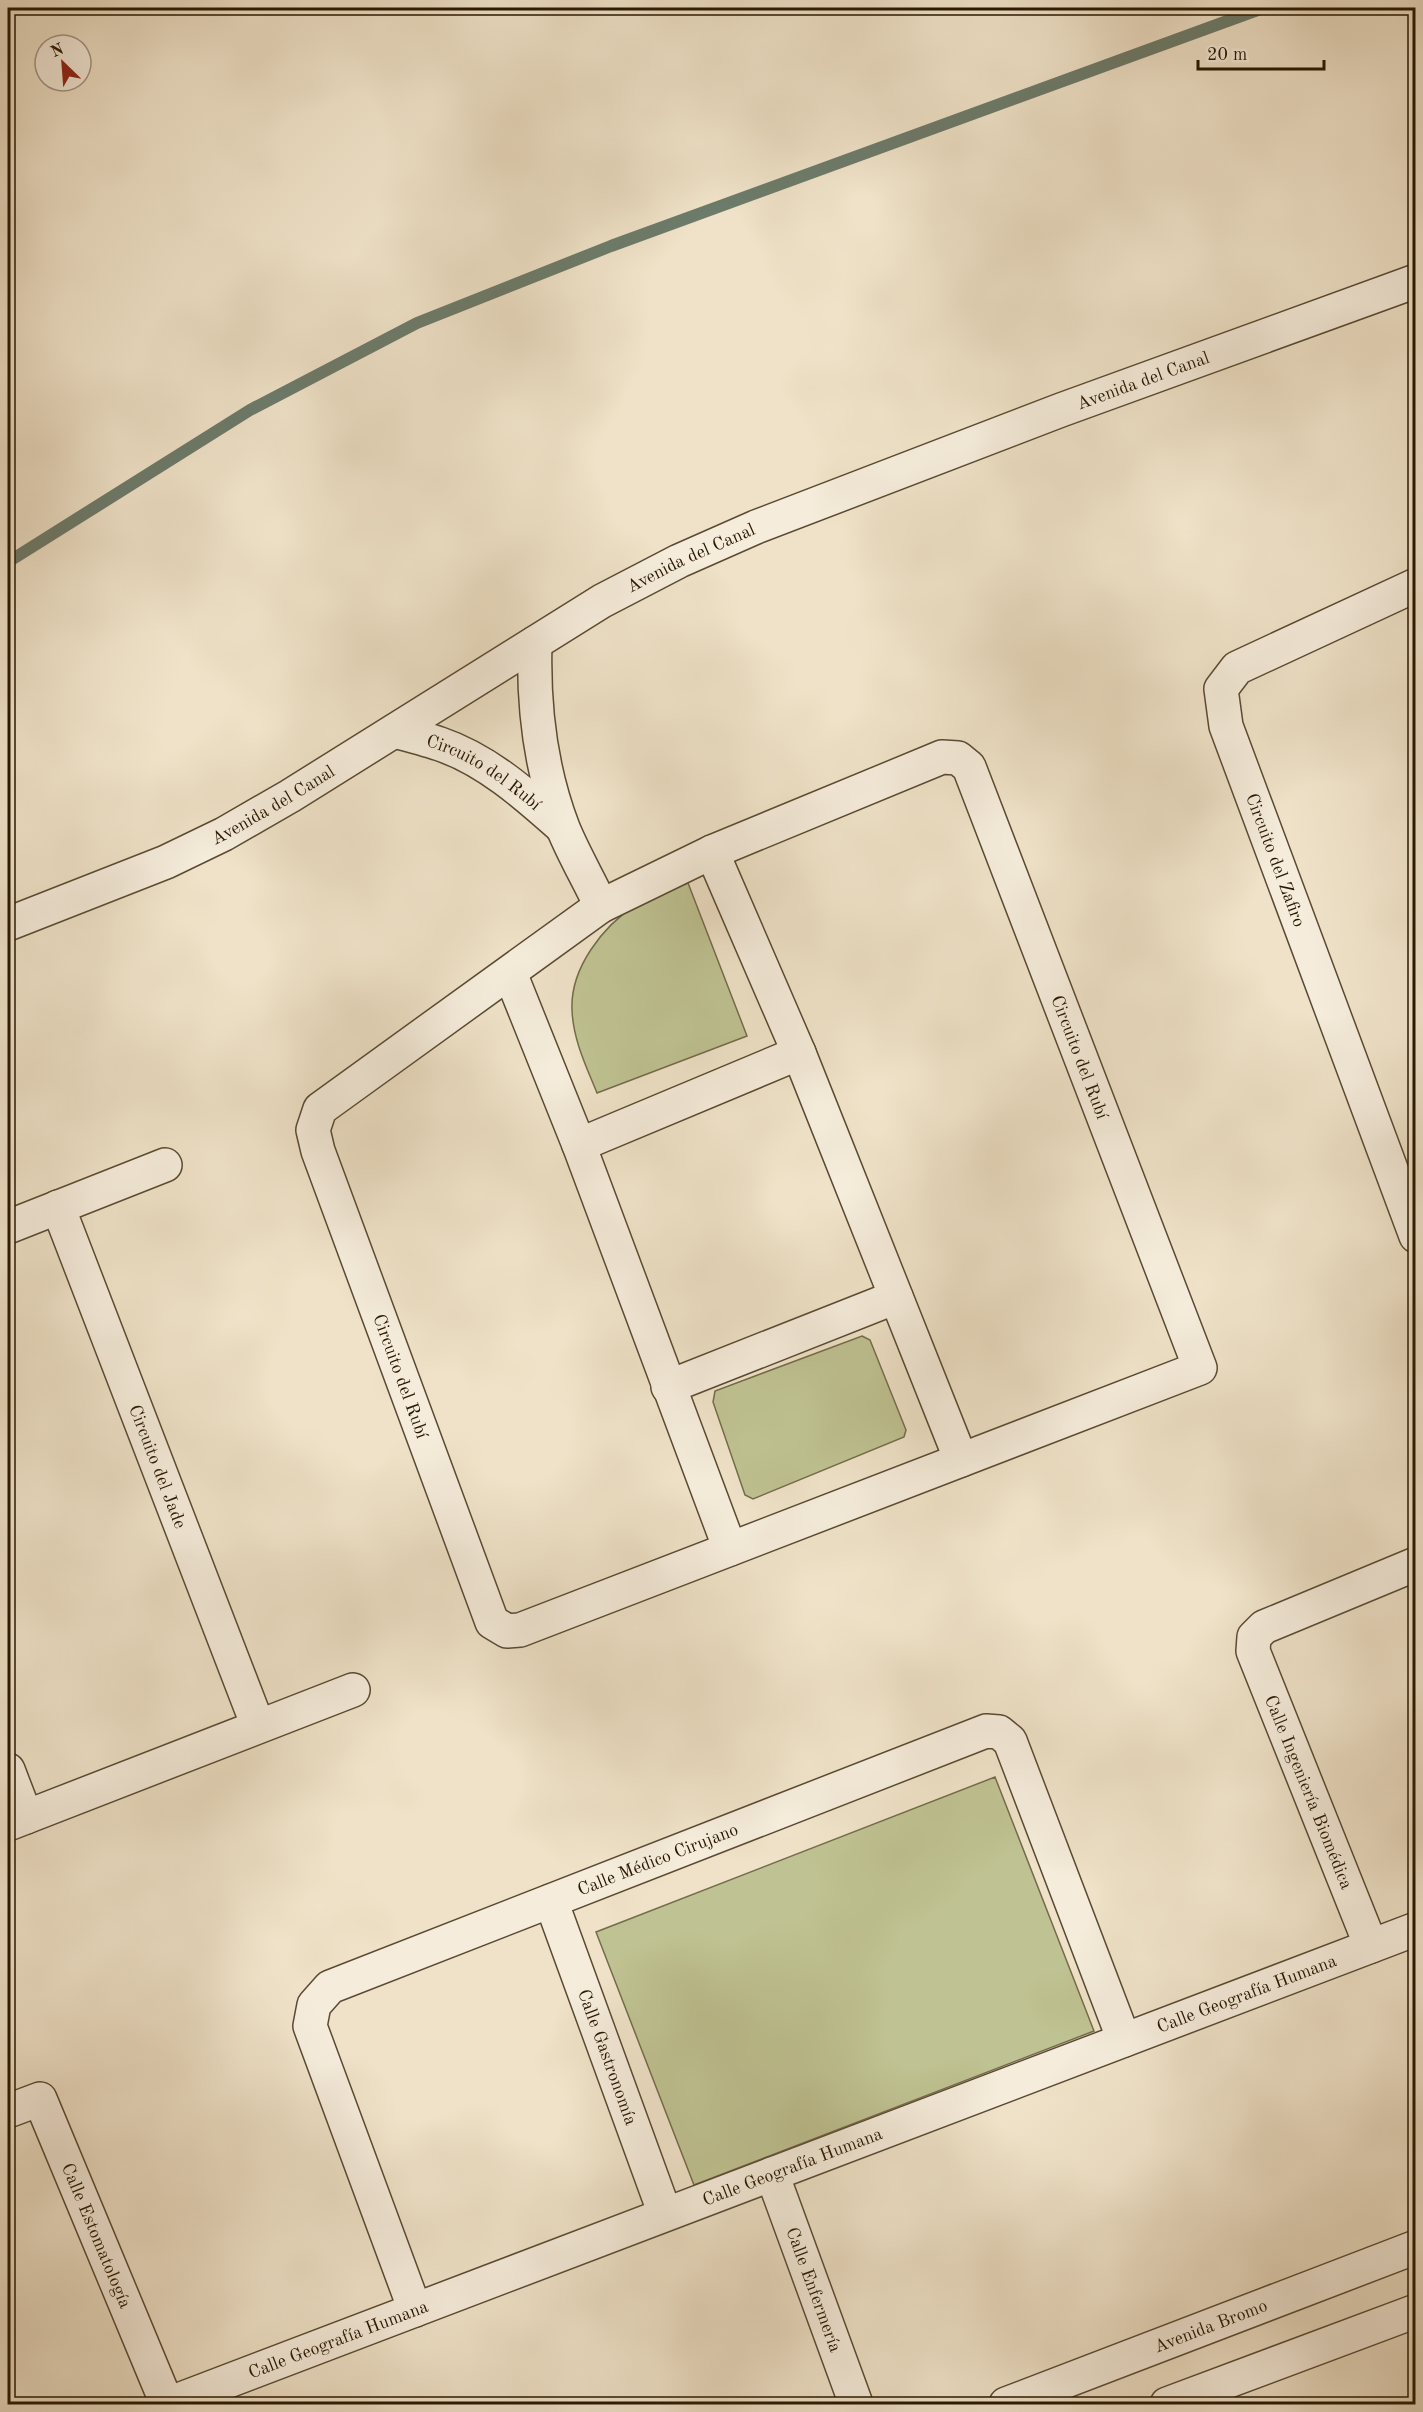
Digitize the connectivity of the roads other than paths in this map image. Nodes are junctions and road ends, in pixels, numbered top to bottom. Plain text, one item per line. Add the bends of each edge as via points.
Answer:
1 (1416, 281) edge
2 (1416, 585) edge
3 (535, 643) junction
4 (395, 731) junction
5 (564, 829) junction
6 (712, 852) junction
7 (601, 906) junction
8 (8, 924) edge
9 (510, 973) junction
10 (799, 1053) junction
11 (579, 1145) junction
12 (165, 1165) dead end
13 (58, 1207) junction
14 (8, 1227) edge
15 (1416, 1236) edge
16 (896, 1298) junction
17 (668, 1387) junction
18 (961, 1460) junction
19 (730, 1549) junction
20 (1416, 1564) edge
21 (353, 1690) dead end
22 (258, 1726) junction
23 (8, 1770) edge
24 (17, 1820) edge
25 (551, 1901) junction
26 (1416, 1929) edge
27 (1371, 1946) junction
28 (1124, 2040) junction
29 (8, 2111) edge
30 (772, 2174) junction
31 (665, 2214) junction
32 (1416, 2247) edge
33 (415, 2310) junction
34 (1416, 2311) edge
35 (167, 2404) edge
36 (856, 2404) edge
37 (1006, 2404) edge
38 (1167, 2404) edge

1 - 3 street, Avenida del Canal via 1061,410 756,528 669,566 602,601
2 - 15 street, Circuito del Zafiro via 1237,668 1221,689 1227,726
3 - 4 street, Avenida del Canal
3 - 5 street, Circuito del Rubí via 538,737 548,784
4 - 5 street, Circuito del Rubí via 441,744 474,760 506,780
4 - 8 street, Avenida del Canal via 214,839
5 - 7 street, Circuito del Rubí
6 - 7 street, Circuito del Rubí
6 - 10 street
6 - 18 street, Circuito del Rubí via 930,760 958,758 969,767 1200,1368
7 - 9 street, Circuito del Rubí
9 - 11 street
9 - 19 street, Circuito del Rubí via 320,1109 313,1130 492,1622 507,1631 520,1630
10 - 11 street
10 - 16 street
11 - 17 street
12 - 13 street
13 - 14 street
13 - 22 street, Circuito del Jade
16 - 17 street
16 - 18 street
17 - 19 street
18 - 19 street, Circuito del Rubí
20 - 27 street, Calle Ingeniería Biomédica via 1264,1627 1254,1637 1253,1651
21 - 22 street
22 - 24 street
23 - 24 street
25 - 28 street, Calle Médico Cirujano via 986,1731 999,1732 1010,1741
25 - 31 street, Calle Gastronomía
25 - 33 street, Calle Médico Cirujano via 330,1987 314,2006 310,2026
26 - 27 street, Calle Geografía Humana
27 - 28 street, Calle Geografía Humana
28 - 30 street, Calle Geografía Humana
29 - 35 street, Calle Estomatología via 40,2099
30 - 31 street, Calle Geografía Humana
30 - 36 street, Calle Enfermería
31 - 33 street, Calle Geografía Humana
32 - 37 street, Avenida Bromo
33 - 35 street, Calle Geografía Humana
34 - 38 street

